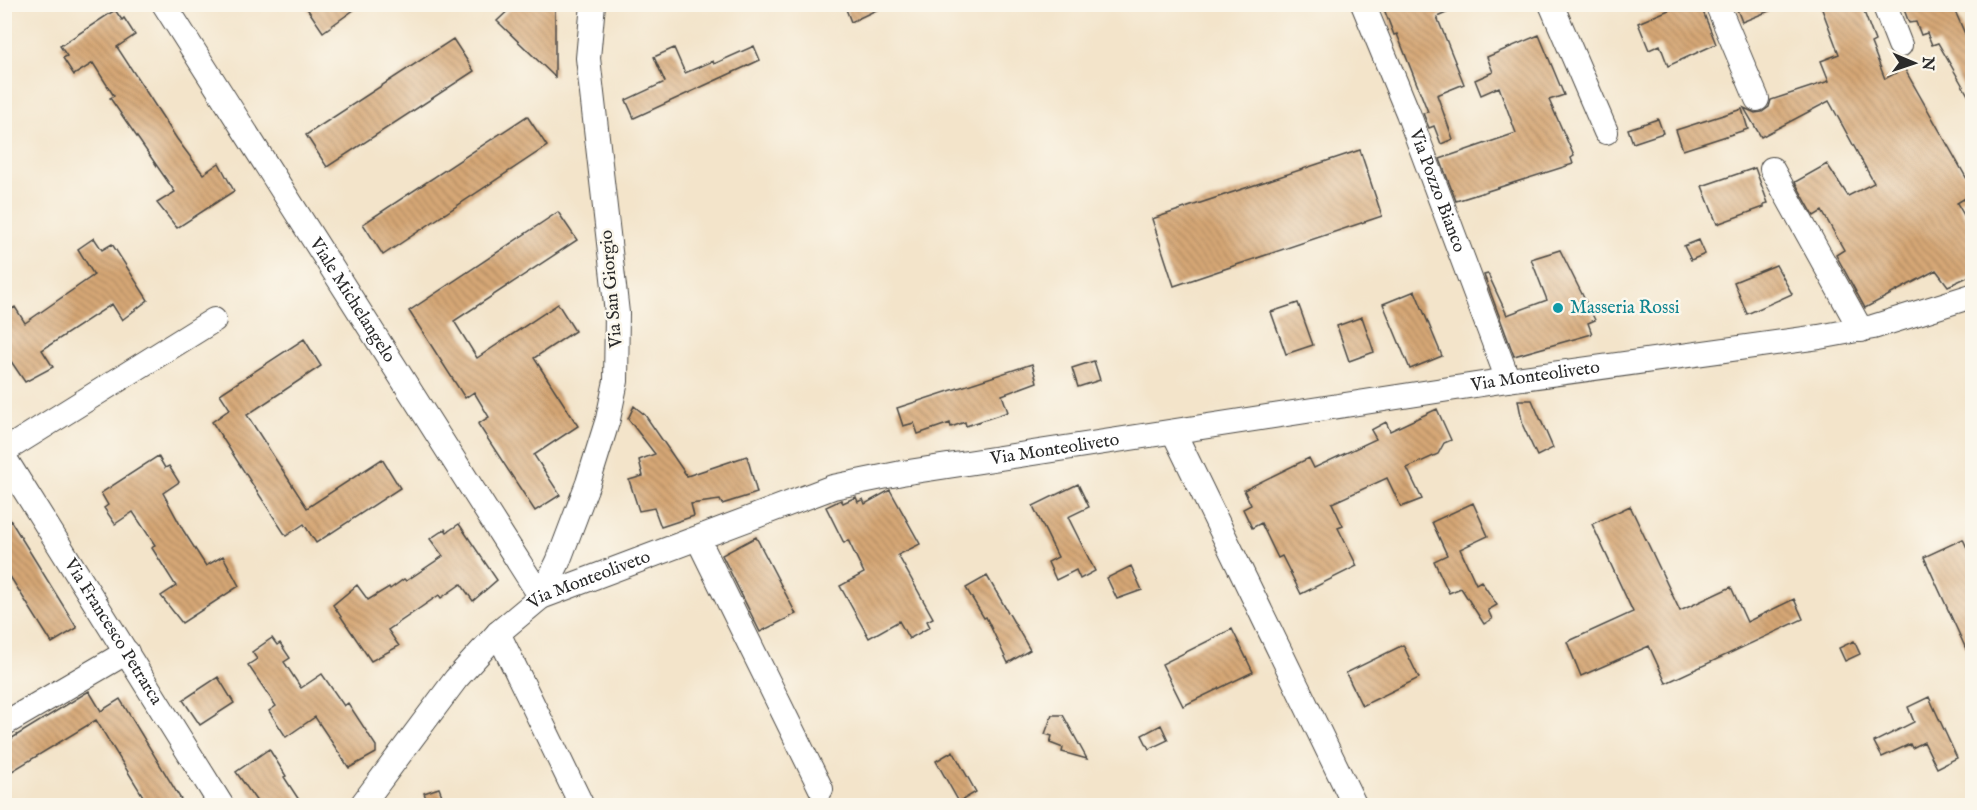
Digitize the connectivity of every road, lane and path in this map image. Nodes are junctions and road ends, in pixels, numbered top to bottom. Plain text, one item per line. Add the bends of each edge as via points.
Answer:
1 (164, 4) edge
2 (593, 4) edge
3 (1363, 4) edge
4 (1551, 4) edge
5 (1717, 4) edge
6 (1884, 4) edge
7 (1900, 45) dead end
8 (1757, 99) dead end
9 (1606, 132) dead end
10 (1772, 170) dead end
11 (1972, 296) edge
12 (214, 320) dead end
13 (1861, 330) junction
14 (1508, 380) junction
15 (1174, 433) junction
16 (4, 451) edge
17 (4, 457) edge
18 (698, 539) junction
19 (541, 597) junction
20 (498, 633) junction
21 (127, 652) junction
22 (4, 724) edge
23 (821, 789) dead end
24 (214, 803) edge
25 (361, 806) edge
26 (582, 806) edge
27 (1355, 806) edge

1 - 19 street, Viale Michelangelo
2 - 19 street, Via San Giorgio via 588,58 617,313 616,381 588,483
3 - 14 street, Via Pozzo Bianco
4 - 9 street
5 - 8 street
6 - 7 street
10 - 13 street
11 - 13 street, Via Monteoliveto
12 - 16 street
13 - 14 street, Via Monteoliveto
14 - 15 street, Via Monteoliveto
15 - 18 street, Via Monteoliveto via 902,473 833,487
15 - 27 street
17 - 21 street, Via Francesco Petrarca
18 - 19 street, Via Monteoliveto
18 - 23 street
19 - 20 street, Via Monteoliveto
20 - 25 street, Via Monteoliveto via 456,679
20 - 26 street
21 - 22 street
21 - 24 street, Via Francesco Petrarca

